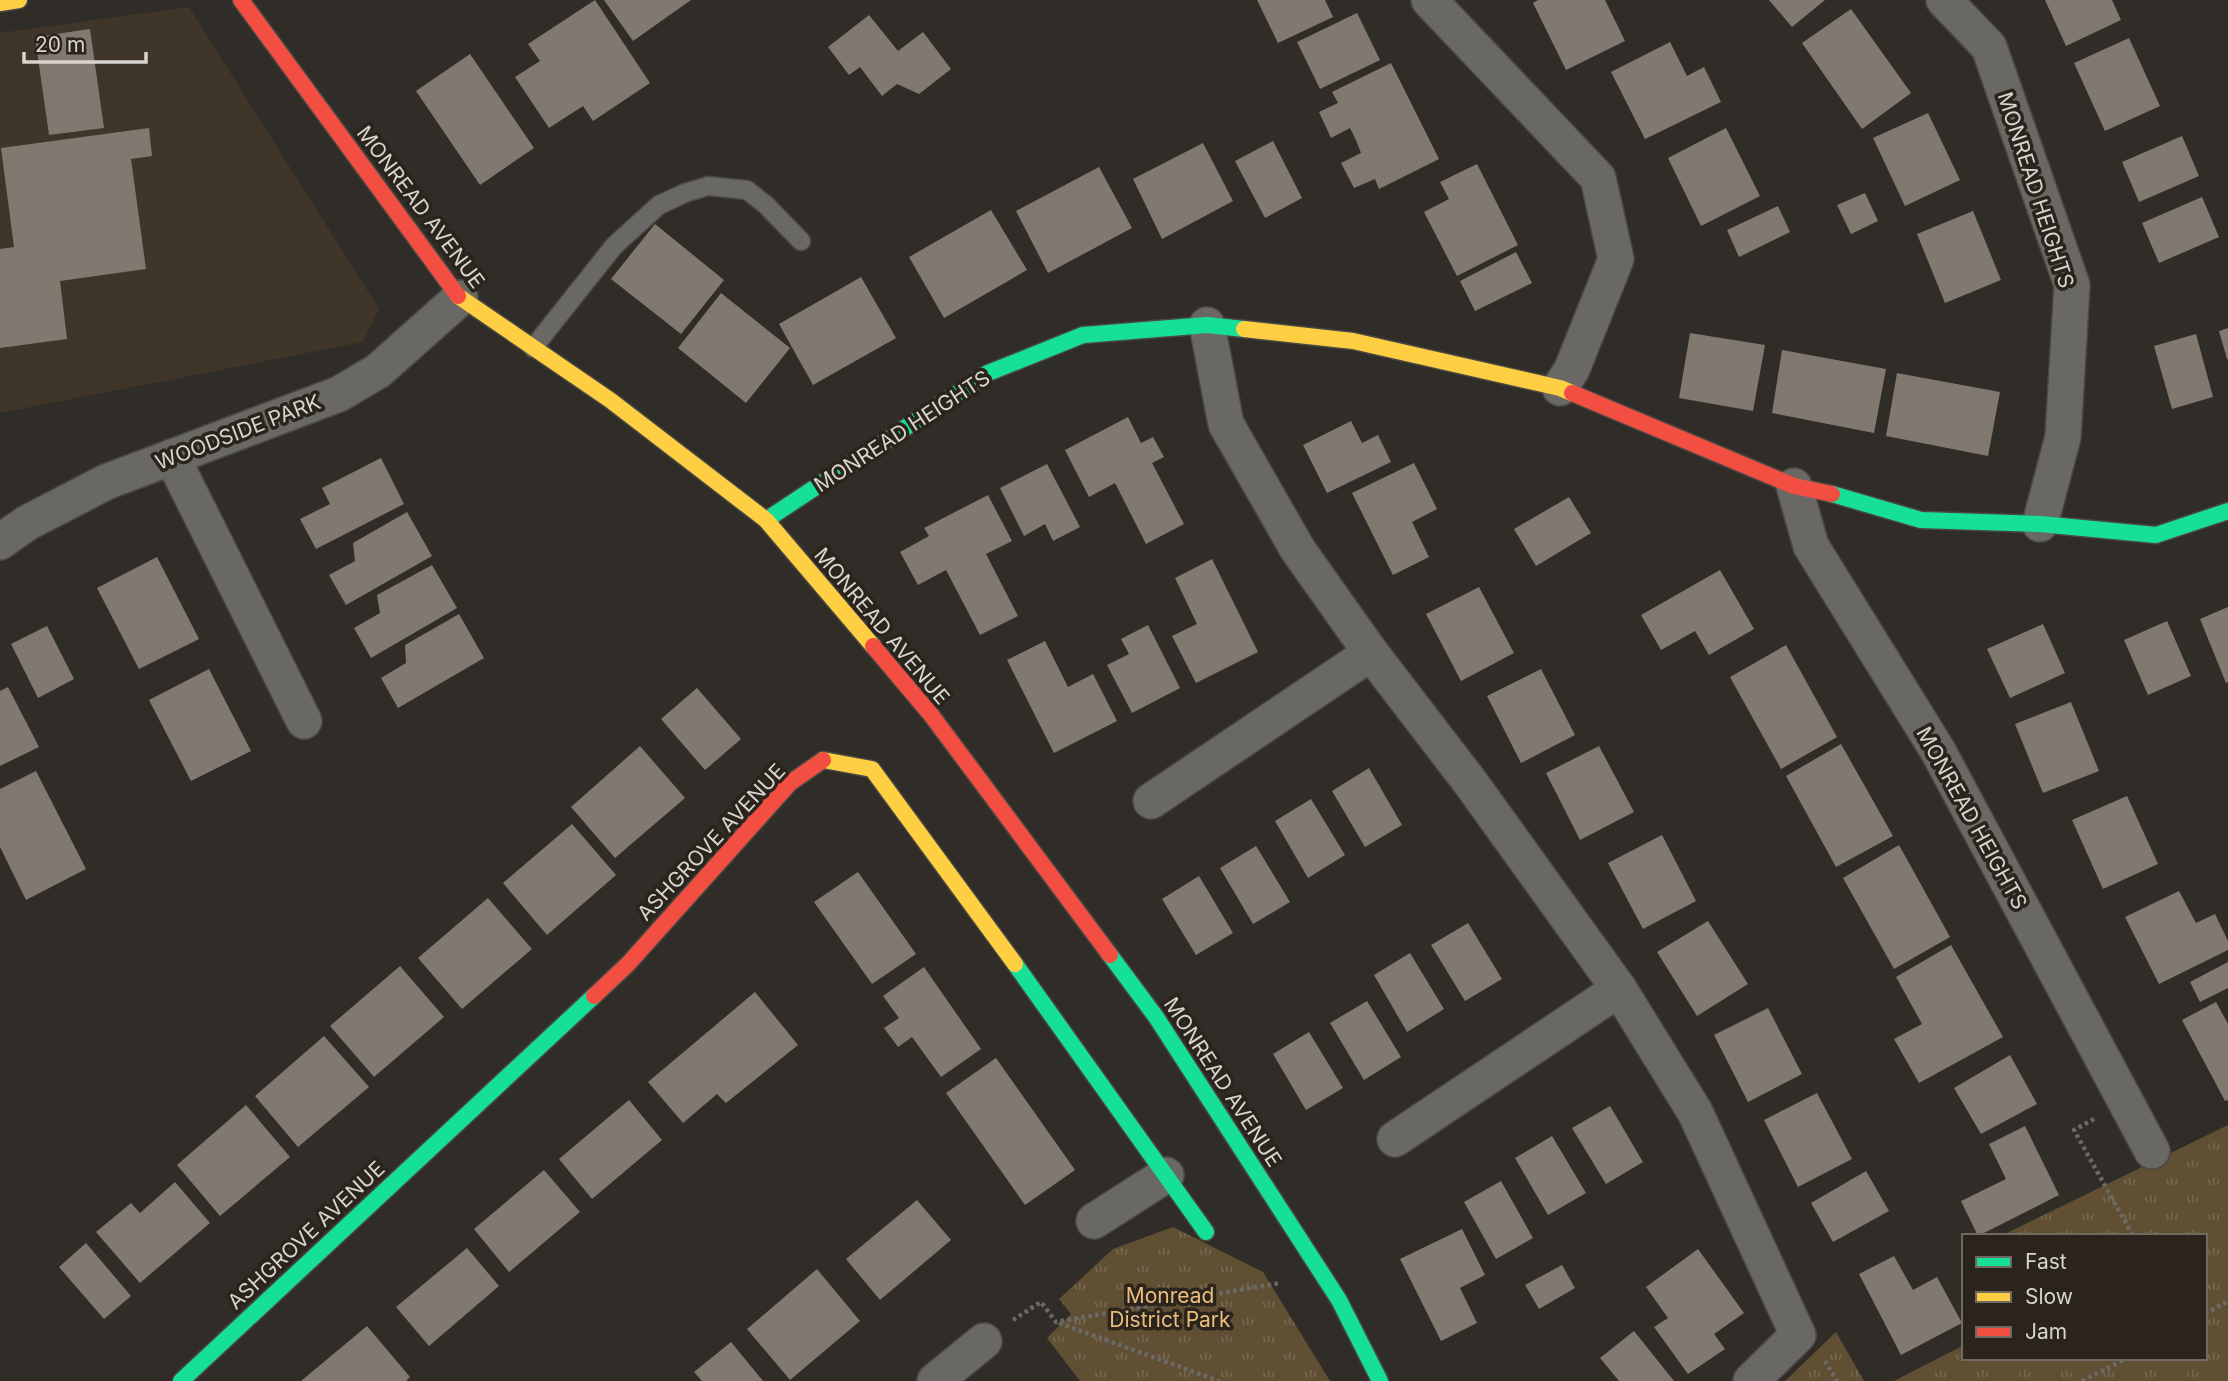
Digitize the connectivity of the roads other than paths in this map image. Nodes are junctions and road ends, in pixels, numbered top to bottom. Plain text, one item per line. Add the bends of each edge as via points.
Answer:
1 (19, 0) edge
2 (241, 0) edge
3 (1429, 0) edge
4 (1944, 0) edge
5 (0, 3) edge
6 (801, 241) dead end
7 (460, 298) junction
8 (1207, 325) junction
9 (533, 348) junction
10 (1560, 388) junction
11 (172, 457) junction
12 (1794, 486) junction
13 (2228, 511) edge
14 (766, 520) junction
15 (2040, 524) junction
16 (0, 542) edge
17 (1371, 653) junction
18 (304, 721) dead end
19 (1151, 801) dead end
20 (1619, 989) junction
21 (1395, 1139) dead end
22 (2152, 1151) dead end
23 (1166, 1175) junction
24 (1094, 1221) dead end
25 (1206, 1232) dead end
26 (984, 1341) dead end
27 (181, 1381) edge
28 (935, 1381) edge
29 (1380, 1381) edge
30 (1751, 1381) edge

1 - 5 street
2 - 7 street, MONREAD AVENUE
3 - 10 street via 1598,178 1616,259
4 - 15 street, MONREAD HEIGHTS via 1989,47 2072,285 2063,437
6 - 9 lane via 747,190 708,186 685,193 659,205 614,246
7 - 9 street, MONREAD AVENUE
7 - 11 street, WOODSIDE PARK via 378,371 339,394
8 - 10 street, MONREAD HEIGHTS via 1353,341
8 - 14 street, MONREAD HEIGHTS via 1083,335 988,373
8 - 17 street via 1226,424 1298,550
9 - 14 street, MONREAD AVENUE via 610,400
10 - 12 street, MONREAD HEIGHTS
11 - 16 street, WOODSIDE PARK via 106,482
11 - 18 street
12 - 15 street, MONREAD HEIGHTS via 1849,497 1921,520
12 - 22 street, MONREAD HEIGHTS via 1811,545 1938,751
13 - 15 street, MONREAD HEIGHTS via 2156,535
14 - 29 street, MONREAD AVENUE via 932,716 1156,1017 1339,1300
17 - 19 street
17 - 20 street
20 - 21 street
20 - 30 street via 1695,1112 1798,1335
23 - 24 street
23 - 25 street, ASHGROVE AVENUE
23 - 27 street, ASHGROVE AVENUE via 872,769 823,760 790,783 628,964
26 - 28 street

